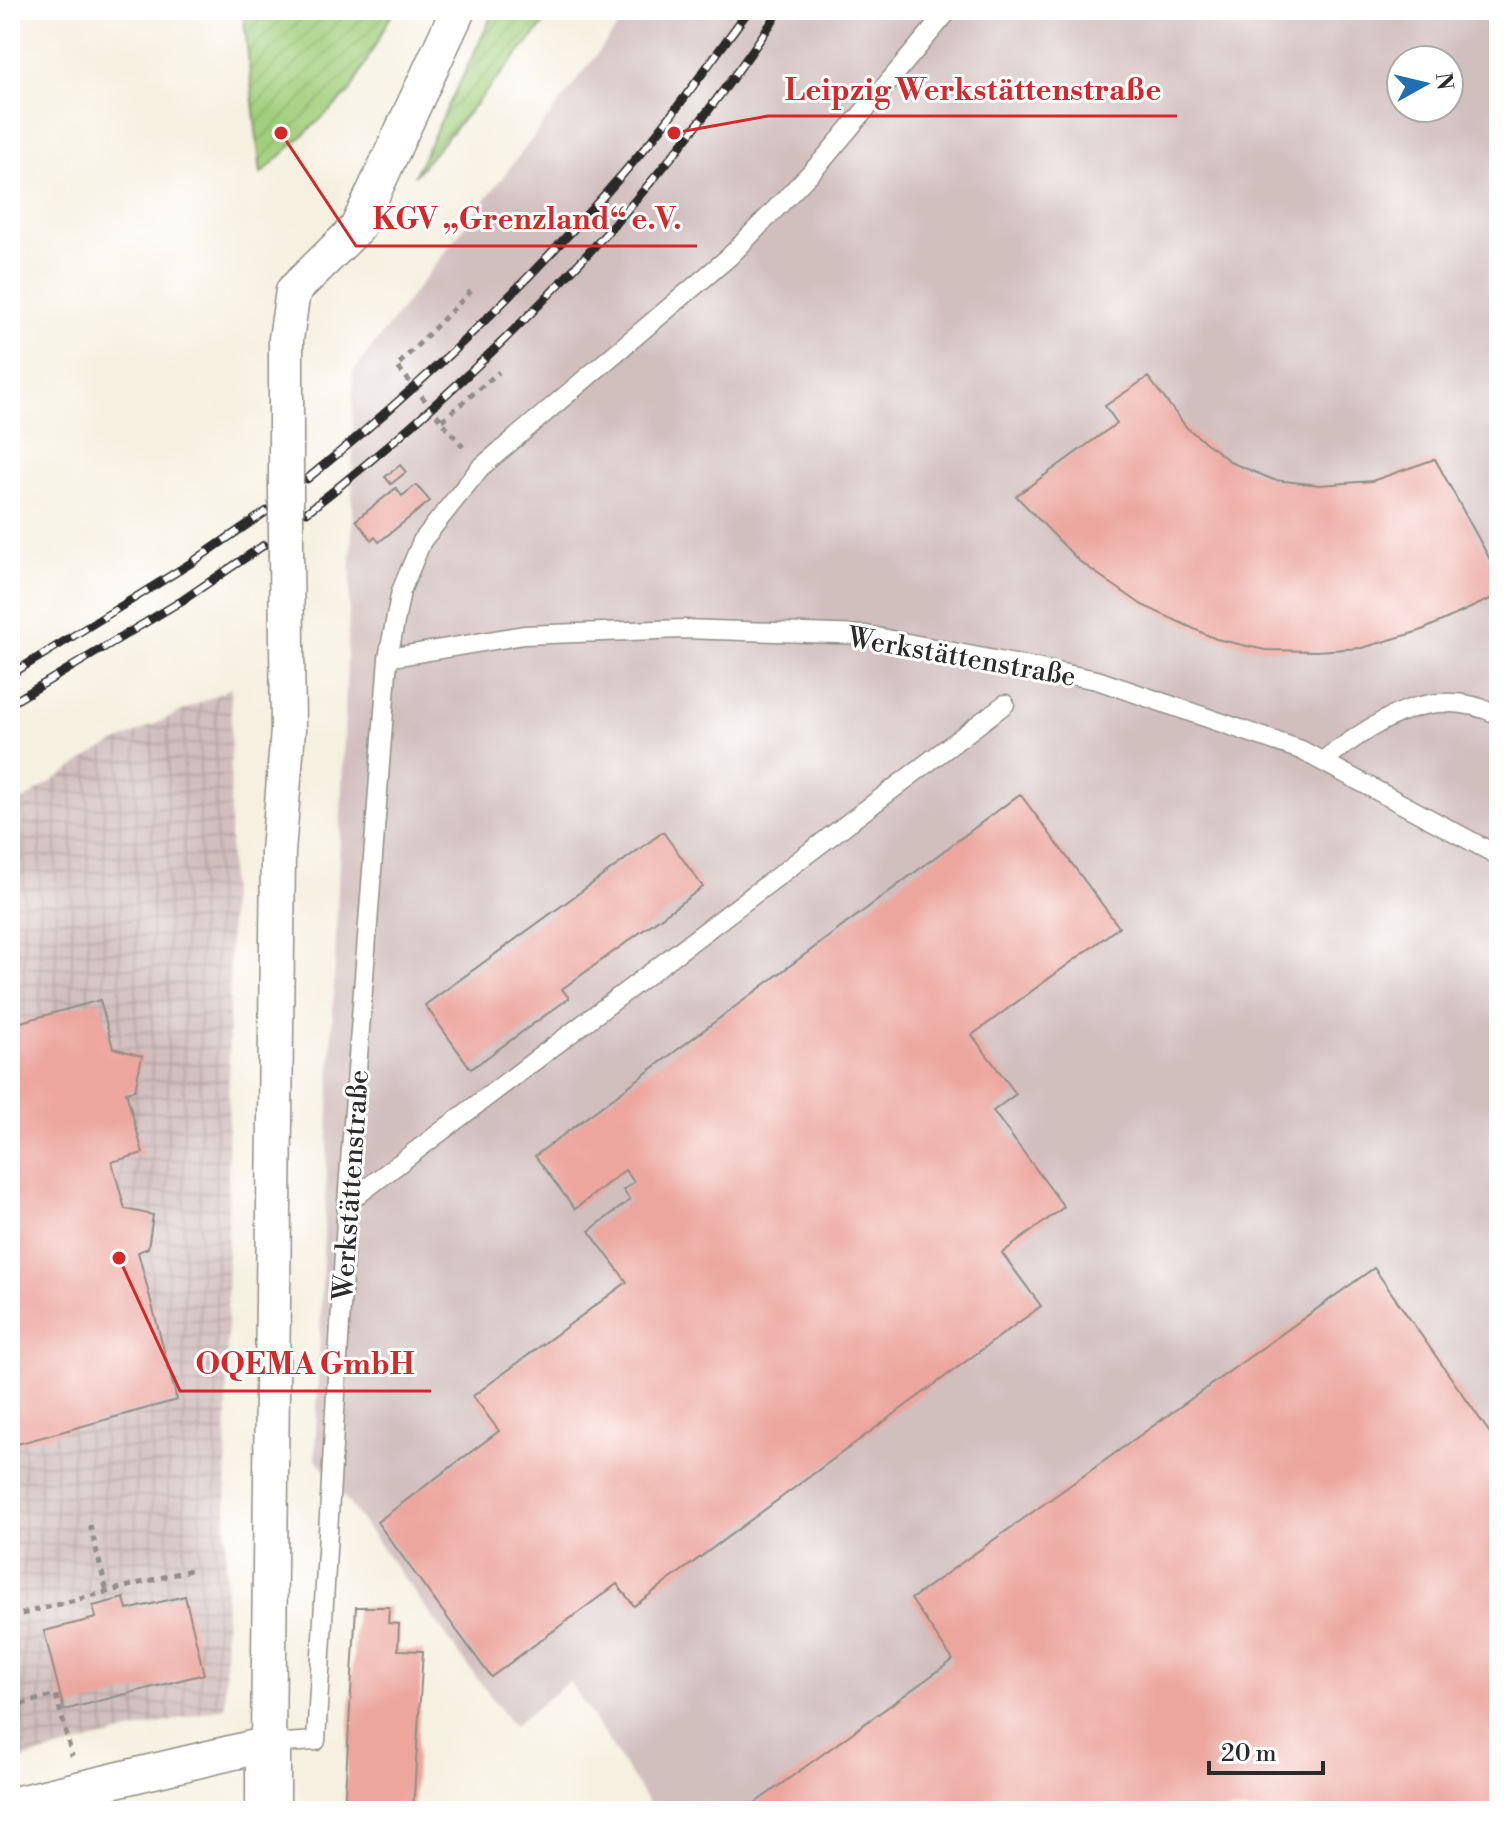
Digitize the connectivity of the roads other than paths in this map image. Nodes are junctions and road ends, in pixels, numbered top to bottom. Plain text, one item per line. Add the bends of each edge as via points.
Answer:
1 (458, 10) edge
2 (949, 10) edge
3 (388, 658) junction
4 (1005, 704) dead end
5 (1499, 715) edge
6 (1322, 761) junction
7 (1499, 856) edge
8 (347, 1203) junction
9 (268, 1744) junction
10 (10, 1805) edge
11 (268, 1811) edge

1 - 9 street, bridge via 357,228 293,291 286,339 288,730 278,852
2 - 3 lane, Werkstättenstraße via 822,161 729,257 480,468 422,541 401,591
3 - 6 lane, Werkstättenstraße via 524,635 683,629 866,635 1097,680
3 - 8 lane, Werkstättenstraße
4 - 8 lane
5 - 6 lane via 1474,703 1419,704 1379,721
6 - 7 lane, Werkstättenstraße
8 - 9 lane, Werkstättenstraße via 316,1741
9 - 10 street
9 - 11 street

